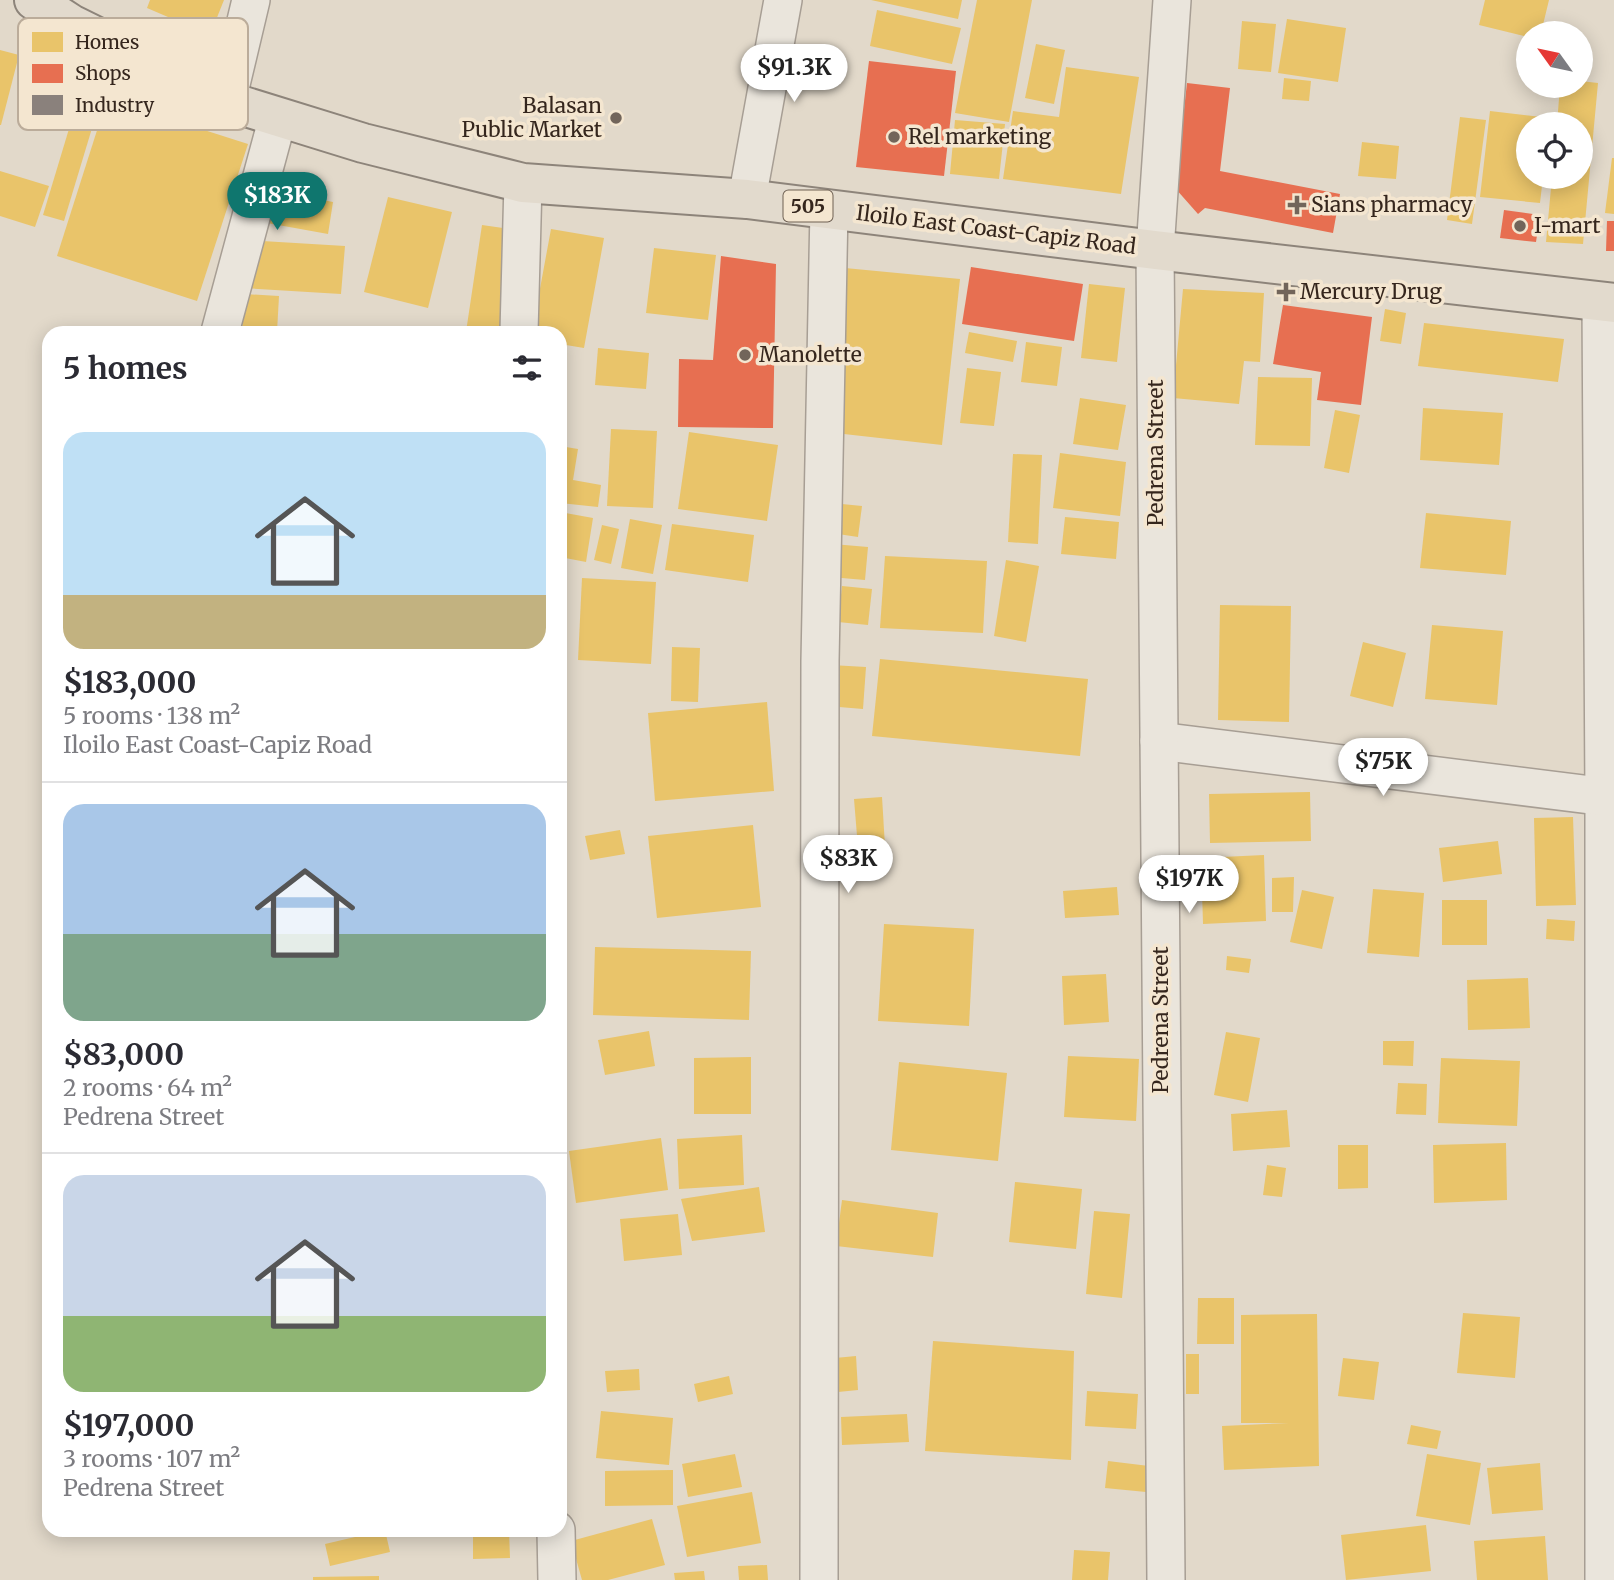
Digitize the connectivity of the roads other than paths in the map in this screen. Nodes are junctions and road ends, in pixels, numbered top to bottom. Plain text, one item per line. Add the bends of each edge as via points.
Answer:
1 (34, 0) edge
2 (251, 0) edge
3 (783, 0) edge
4 (1172, 0) edge
5 (62, 18) edge
6 (247, 18) edge
7 (248, 108) edge
8 (278, 117) junction
9 (523, 183) junction
10 (747, 199) junction
11 (829, 209) junction
12 (1154, 250) junction
13 (1607, 302) edge
14 (222, 326) edge
15 (519, 326) edge
16 (1159, 741) junction
17 (1609, 798) edge
18 (556, 1537) edge
19 (557, 1580) edge
20 (819, 1580) edge
21 (1166, 1580) edge
22 (1604, 1580) edge

1 - 5 main road, Iloilo East Coast-Capiz Road / 505
2 - 6 street
3 - 10 street
4 - 12 street, Pedrena Street
7 - 8 main road, Iloilo East Coast-Capiz Road / 505
8 - 9 main road, Iloilo East Coast-Capiz Road / 505
8 - 14 street
9 - 10 main road, Iloilo East Coast-Capiz Road / 505
9 - 15 street
10 - 11 main road, Iloilo East Coast-Capiz Road / 505
11 - 12 main road, Iloilo East Coast-Capiz Road / 505
11 - 20 street via 820,661
12 - 13 main road, Iloilo East Coast-Capiz Road / 505
12 - 16 street, Pedrena Street
13 - 17 street
16 - 17 street
16 - 21 street, Pedrena Street
17 - 22 street
18 - 19 street

